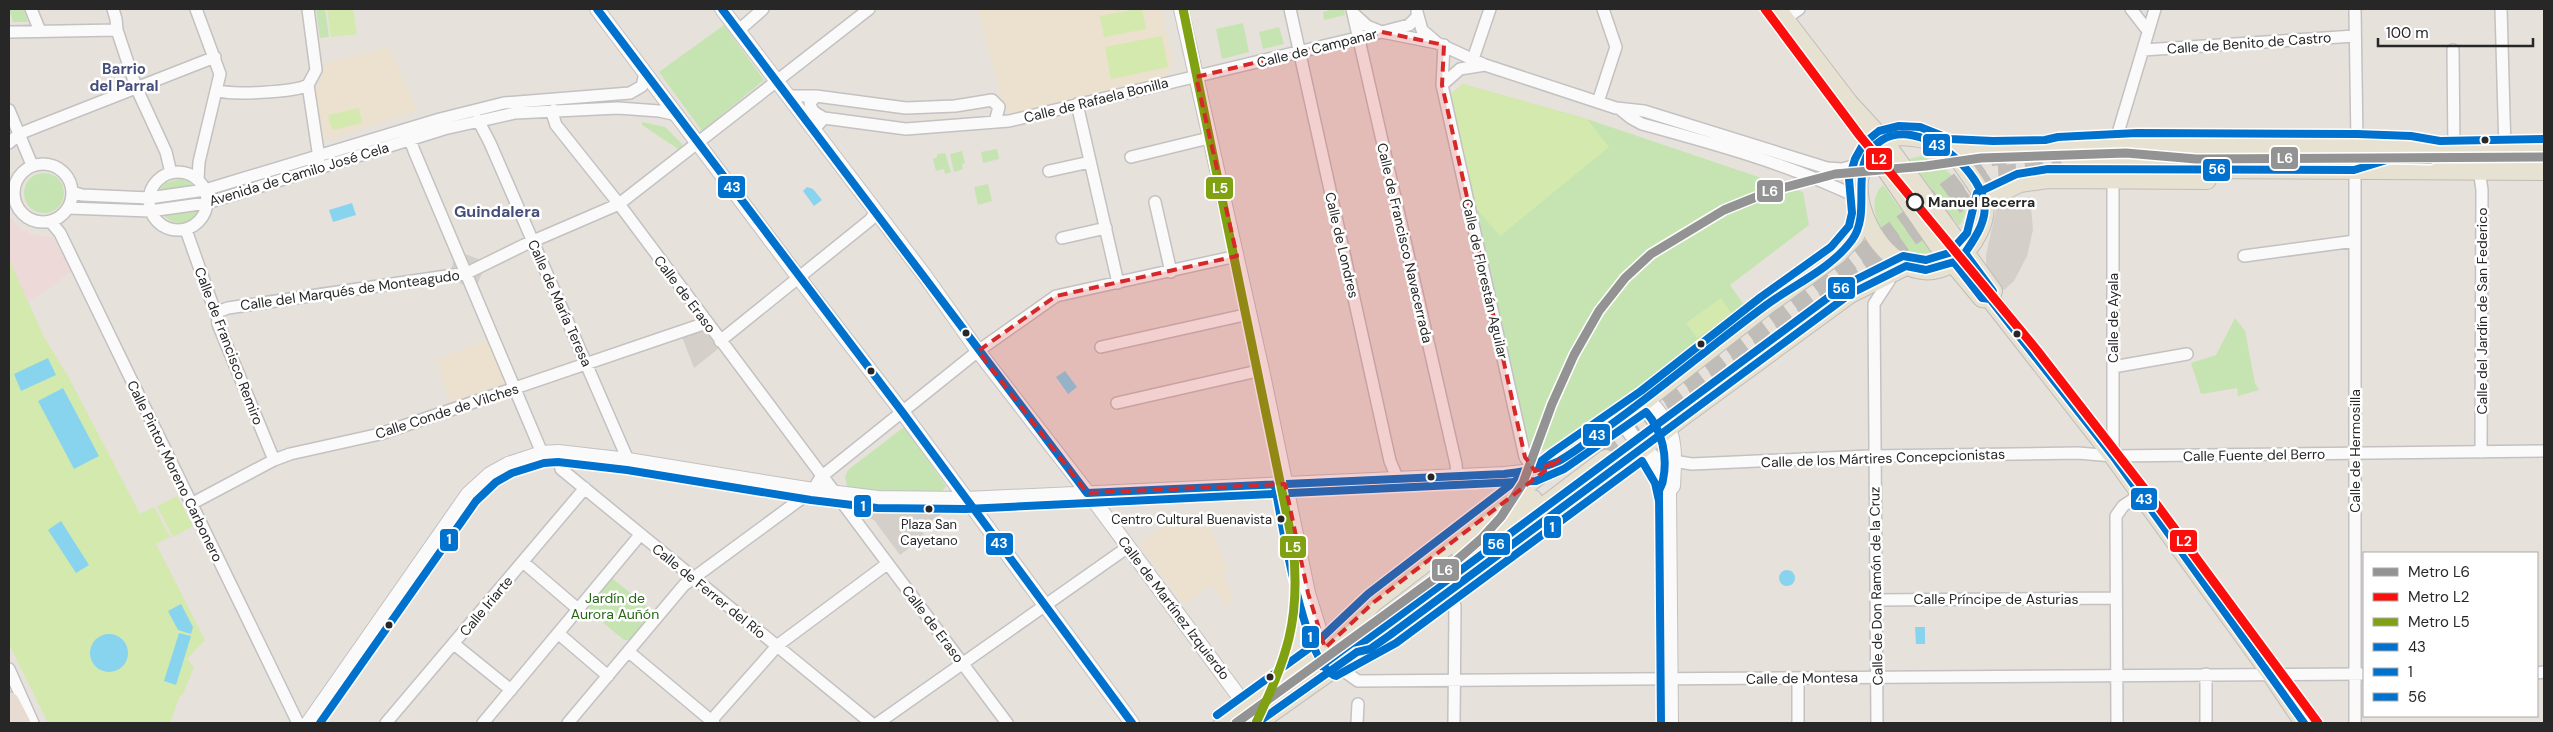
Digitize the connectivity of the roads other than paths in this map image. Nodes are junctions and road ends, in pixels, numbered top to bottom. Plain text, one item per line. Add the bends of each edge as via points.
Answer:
1 (31, 9) edge
2 (112, 9) edge
3 (196, 9) edge
4 (308, 9) edge
5 (597, 9) edge
6 (722, 9) edge
7 (763, 9) edge
8 (869, 9) edge
9 (1181, 9) edge
10 (1290, 9) edge
11 (1493, 9) edge
12 (1603, 9) edge
13 (1799, 9) edge
14 (2131, 9) edge
15 (2155, 9) edge
16 (2355, 9) edge
17 (2500, 9) edge
18 (1353, 11) edge
19 (1417, 12) edge
20 (1781, 14) edge
21 (117, 30) junction
22 (40, 31) junction
23 (738, 31) junction
24 (2148, 31) junction
25 (9, 32) edge
26 (1382, 32) junction
27 (2355, 36) junction
28 (1359, 39) junction
29 (1441, 44) junction
30 (2143, 50) junction
31 (2454, 50) dead end
32 (1300, 52) junction
33 (215, 57) junction
34 (1473, 59) junction
35 (1485, 64) junction
36 (645, 73) junction
37 (1196, 77) junction
38 (776, 81) junction
39 (308, 85) junction
40 (1442, 85) junction
41 (136, 87) junction
42 (217, 90) junction
43 (788, 96) junction
44 (816, 96) junction
45 (1598, 102) junction
46 (1077, 104) junction
47 (9, 110) edge
48 (554, 110) junction
49 (1622, 110) junction
50 (678, 115) junction
51 (824, 118) junction
52 (478, 120) junction
53 (995, 122) junction
54 (814, 129) junction
55 (396, 133) junction
56 (19, 134) junction
57 (1209, 138) junction
58 (410, 140) junction
59 (698, 142) junction
60 (9, 143) edge
61 (2115, 143) junction
62 (2357, 144) junction
63 (1948, 149) junction
64 (2544, 149) edge
65 (1873, 150) junction
66 (2505, 150) junction
67 (2446, 151) junction
68 (1131, 157) dead end
69 (318, 158) junction
70 (1090, 162) junction
71 (32, 165) junction
72 (2391, 169) junction
73 (2479, 170) junction
74 (2520, 170) junction
75 (1049, 171) dead end
76 (2544, 171) edge
77 (170, 173) junction
78 (14, 175) edge
79 (198, 179) junction
80 (2113, 180) junction
81 (2354, 180) junction
82 (205, 190) junction
83 (12, 192) edge
84 (72, 192) junction
85 (149, 198) junction
86 (1984, 200) junction
87 (1155, 202) dead end
88 (207, 203) junction
89 (618, 204) junction
90 (1861, 206) junction
91 (68, 208) junction
92 (150, 211) junction
93 (875, 213) junction
94 (50, 221) junction
95 (1106, 228) junction
96 (186, 230) junction
97 (1062, 238) dead end
98 (532, 241) junction
99 (2354, 241) junction
100 (1237, 256) junction
101 (2244, 256) dead end
102 (1959, 258) junction
103 (1906, 266) junction
104 (1171, 272) junction
105 (467, 273) junction
106 (1889, 273) junction
107 (799, 278) junction
108 (1118, 283) junction
109 (217, 312) junction
110 (1250, 314) junction
111 (706, 323) junction
112 (720, 341) junction
113 (1101, 347) dead end
114 (978, 351) junction
115 (2187, 354) dead end
116 (587, 364) junction
117 (2113, 367) junction
118 (1262, 370) junction
119 (516, 388) junction
120 (1647, 399) junction
121 (1117, 403) dead end
122 (903, 413) junction
123 (1621, 418) junction
124 (1671, 428) junction
125 (2544, 451) edge
126 (558, 452) junction
127 (2481, 452) junction
128 (542, 453) junction
129 (1649, 453) junction
130 (2355, 454) junction
131 (1874, 456) junction
132 (2113, 456) junction
133 (274, 460) junction
134 (628, 460) junction
135 (1559, 460) junction
136 (1675, 462) junction
137 (1535, 471) junction
138 (821, 477) junction
139 (1456, 477) junction
140 (1398, 480) junction
141 (1284, 484) junction
142 (585, 488) junction
143 (813, 490) junction
144 (1669, 491) junction
145 (834, 493) junction
146 (1087, 493) junction
147 (2141, 494) junction
148 (966, 499) junction
149 (191, 504) junction
150 (640, 535) junction
151 (1128, 547) junction
152 (523, 562) junction
153 (888, 564) junction
154 (692, 578) junction
155 (1445, 594) junction
156 (2116, 598) junction
157 (1876, 600) junction
158 (1045, 606) junction
159 (579, 610) junction
160 (1363, 616) junction
161 (559, 634) junction
162 (454, 644) junction
163 (778, 645) junction
164 (1325, 648) junction
165 (629, 652) junction
166 (1357, 652) junction
167 (963, 664) junction
168 (1337, 666) junction
169 (9, 669) edge
170 (2206, 674) junction
171 (2271, 674) junction
172 (2360, 674) edge
173 (608, 676) junction
174 (1876, 677) junction
175 (2116, 677) junction
176 (1798, 678) junction
177 (1670, 679) junction
178 (1454, 682) junction
179 (511, 690) junction
180 (9, 702) edge
181 (1358, 704) dead end
182 (1246, 706) junction
183 (712, 722) edge
184 (20, 723) edge
185 (33, 723) edge
186 (298, 723) edge
187 (308, 723) edge
188 (386, 723) edge
189 (483, 723) edge
190 (568, 723) edge
191 (871, 723) edge
192 (878, 723) edge
193 (1007, 723) edge
194 (1132, 723) edge
195 (1222, 723) edge
196 (1244, 723) edge
197 (1257, 723) edge
198 (1358, 723) edge
199 (1454, 723) edge
200 (1671, 723) edge
201 (1798, 723) edge
202 (1877, 723) edge
203 (2117, 723) edge
204 (2206, 723) edge
205 (2304, 723) edge
206 (2355, 723) edge

1 - 22 street
2 - 21 street
3 - 33 street
4 - 39 street via 316,70
5 - 36 street
6 - 23 street, Calle de Martínez Izquierdo
7 - 23 street
8 - 38 street, Calle del Marqués de Monteagudo
9 - 37 street
10 - 32 street, Calle de Londres
11 - 34 street
12 - 45 street via 1616,47
13 - 20 street
14 - 24 street
15 - 24 street
16 - 27 street
17 - 66 street
18 - 26 street via 1367,26
18 - 28 street, Calle de Francisco Navacerrada
19 - 26 street via 1409,25
19 - 29 street via 1422,30
20 - 65 main road via 1860,117
21 - 22 street
21 - 41 street
22 - 25 street
23 - 38 street, Calle de Martínez Izquierdo
24 - 30 street
26 - 28 street, Calle de Campanar
26 - 29 street, Calle de Campanar
27 - 30 street, Calle de Benito de Castro
27 - 62 street
28 - 32 street, Calle de Campanar
28 - 139 street, Calle de Francisco Navacerrada via 1456,464
29 - 34 street
29 - 40 street, Calle de Florestán Aguilar
30 - 61 street
31 - 67 street
32 - 37 street, Calle de Campanar
32 - 140 street, Calle de Londres via 1390,461
33 - 41 street
33 - 42 street via 220,69
34 - 35 street
35 - 40 street via 1460,69
35 - 45 street
36 - 50 street
36 - 55 street, Avenida de Camilo José Cela via 642,86 630,93 504,103
37 - 46 street, Calle de Rafaela Bonilla
37 - 57 street
38 - 43 street, Calle de Martínez Izquierdo
38 - 59 street, Calle del Marqués de Monteagudo
39 - 42 street via 288,91 227,93
39 - 69 street
40 - 137 street, Calle de Florestán Aguilar via 1525,457
41 - 56 street
41 - 77 street via 166,152
42 - 79 street via 199,162
43 - 44 street
43 - 54 street, Calle de Martínez Izquierdo
44 - 51 street via 810,103 811,108
44 - 53 street via 906,108 955,106 992,100 999,107
45 - 49 street
46 - 53 street, Calle de Rafaela Bonilla
46 - 70 street
47 - 56 street
48 - 50 street, Avenida de Camilo José Cela via 618,108
48 - 52 street, Avenida de Camilo José Cela
48 - 89 street, Calle de Eraso via 556,125
49 - 65 street via 1644,111 1827,168 1842,169
49 - 90 street via 1642,124 1832,185
50 - 59 street
51 - 53 street, Calle de Rafaela Bonilla via 906,129
51 - 54 street
52 - 58 street, Avenida de Camilo José Cela
52 - 98 street, Calle de María Teresa
54 - 93 street, Calle de Martínez Izquierdo
55 - 58 street, Avenida de Camilo José Cela
55 - 69 street, Avenida de Camilo José Cela
56 - 60 street
56 - 71 street
57 - 68 street
57 - 100 street
58 - 88 street, Avenida de Camilo José Cela
58 - 105 street
59 - 89 street, Calle del Marqués de Monteagudo
59 - 107 street
61 - 62 main road
61 - 63 main road via 2046,150
62 - 67 main road
63 - 65 main road via 1919,137 1900,136
63 - 86 main road via 1962,162
64 - 66 main road
65 - 90 main road via 1860,180
65 - 102 main road via 1937,244
66 - 67 main road
66 - 74 street via 2508,159
67 - 72 main road via 2069,164
69 - 82 street, Avenida de Camilo José Cela
70 - 75 street
70 - 95 street
71 - 78 street
71 - 84 street via 46,164 62,170 68,177
72 - 73 main road
72 - 81 main road
73 - 74 main road
73 - 127 street, Calle del Jardín de San Federico via 2482,190
74 - 76 main road
77 - 79 street via 184,172
77 - 85 street via 157,180
78 - 83 street
79 - 82 street
80 - 81 main road
80 - 86 main road via 2048,179 2020,183
80 - 117 street, Calle de Ayala
81 - 99 street, Calle de Hermosilla
82 - 85 street, Avenida de Camilo José Cela
82 - 88 street
83 - 94 street via 20,211 27,217 35,221
84 - 85 street, Avenida de Camilo José Cela
84 - 91 street
85 - 92 street
86 - 102 main road via 1982,225 1976,238
87 - 104 street
88 - 92 street, Avenida de Camilo José Cela
88 - 96 street via 200,222
89 - 98 street, Calle del Marqués de Monteagudo
89 - 111 street, Calle de Eraso
90 - 103 main road via 1879,243
90 - 120 main road via 1855,236 1837,255
91 - 92 street, Avenida de Camilo José Cela
91 - 94 street
92 - 96 street via 162,226
93 - 107 street
93 - 114 street, Calle de Martínez Izquierdo
94 - 149 street, Calle Pintor Moreno Carbonero via 60,233
95 - 97 street
95 - 108 street
96 - 109 street, Calle de Francisco Remiro
98 - 105 street, Calle del Marqués de Monteagudo
98 - 116 street, Calle de María Teresa
99 - 101 street
99 - 130 street, Calle de Hermosilla
100 - 104 street
100 - 110 street
102 - 103 main road via 1926,270
102 - 132 main road via 1992,292 1990,299
103 - 106 main road
104 - 108 street
105 - 109 street, Calle del Marqués de Monteagudo
105 - 119 street
106 - 124 main road via 1850,294 1682,416
106 - 131 street, Calle de Don Ramón de la Cruz via 1889,282 1874,304
107 - 112 street
107 - 122 street
108 - 114 street via 1056,296
109 - 133 street, Calle de Francisco Remiro via 218,324
110 - 113 street
110 - 118 street
111 - 112 street, Calle de Eraso
111 - 116 street, Calle Conde de Vilches
112 - 138 street, Calle de Eraso
114 - 122 street
114 - 146 street, Calle de Martínez Izquierdo
115 - 117 street
116 - 119 street, Calle Conde de Vilches
116 - 134 street, Calle de María Teresa
117 - 132 street, Calle de Ayala
118 - 121 street
118 - 141 street
119 - 128 street
119 - 133 street, Calle Conde de Vilches via 380,434
120 - 123 main road
120 - 124 street
122 - 138 street
122 - 148 street
123 - 129 street
123 - 135 main road
124 - 129 main road
124 - 136 street
125 - 127 street, Calle Fuente del Berro
126 - 128 street
126 - 134 street
126 - 142 street, Calle de Ferrer del Río via 561,469
127 - 130 street, Calle Fuente del Berro
128 - 187 street via 497,470 468,494
129 - 136 street, Calle de los Mártires Concepcionistas
129 - 144 street
129 - 155 main road
130 - 132 street, Calle Fuente del Berro
130 - 172 street, Calle de Hermosilla
131 - 132 street, Calle de los Mártires Concepcionistas via 2078,453
131 - 136 street, Calle de los Mártires Concepcionistas via 1692,464
131 - 157 street, Calle de Don Ramón de la Cruz
132 - 147 main road
133 - 149 street, Calle Conde de Vilches
134 - 143 street
135 - 137 street
135 - 160 main road via 1374,602
136 - 144 street via 1673,486
137 - 139 street
138 - 143 street
138 - 145 street, Calle de Eraso
139 - 140 street
140 - 141 street
141 - 146 street
141 - 164 street via 1308,593
142 - 150 street, Calle de Ferrer del Río
142 - 152 street, Calle Iriarte
143 - 145 street
143 - 154 street
144 - 177 street
145 - 148 street via 878,498
145 - 153 street, Calle de Eraso
146 - 148 street
146 - 151 street, Calle de Martínez Izquierdo
147 - 156 street via 2123,506 2116,516
147 - 171 main road
148 - 158 street
149 - 186 street, Calle Pintor Moreno Carbonero
150 - 154 street, Calle de Ferrer del Río
150 - 159 street
151 - 158 street
151 - 182 street, Calle de Martínez Izquierdo
152 - 159 street
152 - 162 street, Calle Iriarte
153 - 163 street
153 - 167 street, Calle de Eraso
154 - 163 street, Calle de Ferrer del Río
154 - 165 street
155 - 166 main road via 1370,649
155 - 178 street via 1454,606
156 - 157 street, Calle Príncipe de Asturias
156 - 175 street
157 - 174 street, Calle de Don Ramón de la Cruz
158 - 167 street
158 - 194 street
159 - 161 street
160 - 164 main road
160 - 166 main road via 1382,609 1603,454 1366,639
161 - 173 street
161 - 179 street
162 - 179 street
162 - 188 street, Calle Iriarte
163 - 183 street
163 - 191 street, Calle de Ferrer del Río
164 - 168 street
164 - 182 main road
165 - 173 street
165 - 183 street
166 - 168 main road
167 - 192 street
167 - 193 street, Calle de Eraso
168 - 178 street, Calle de Montesa via 1358,681
168 - 197 main road
169 - 185 street
170 - 171 street, Calle de Montesa
170 - 175 street, Calle de Montesa
170 - 204 street
171 - 172 street, Calle de Montesa
171 - 205 main road
172 - 206 street, Calle de Hermosilla
173 - 190 street
174 - 175 street, Calle de Montesa
174 - 176 street, Calle de Montesa
174 - 202 street, Calle de Don Ramón de la Cruz
175 - 203 street
176 - 177 street, Calle de Montesa
176 - 201 street
177 - 178 street, Calle de Montesa
177 - 200 street
178 - 199 street
179 - 189 street
180 - 184 highway
181 - 198 street
182 - 195 main road
182 - 196 street

